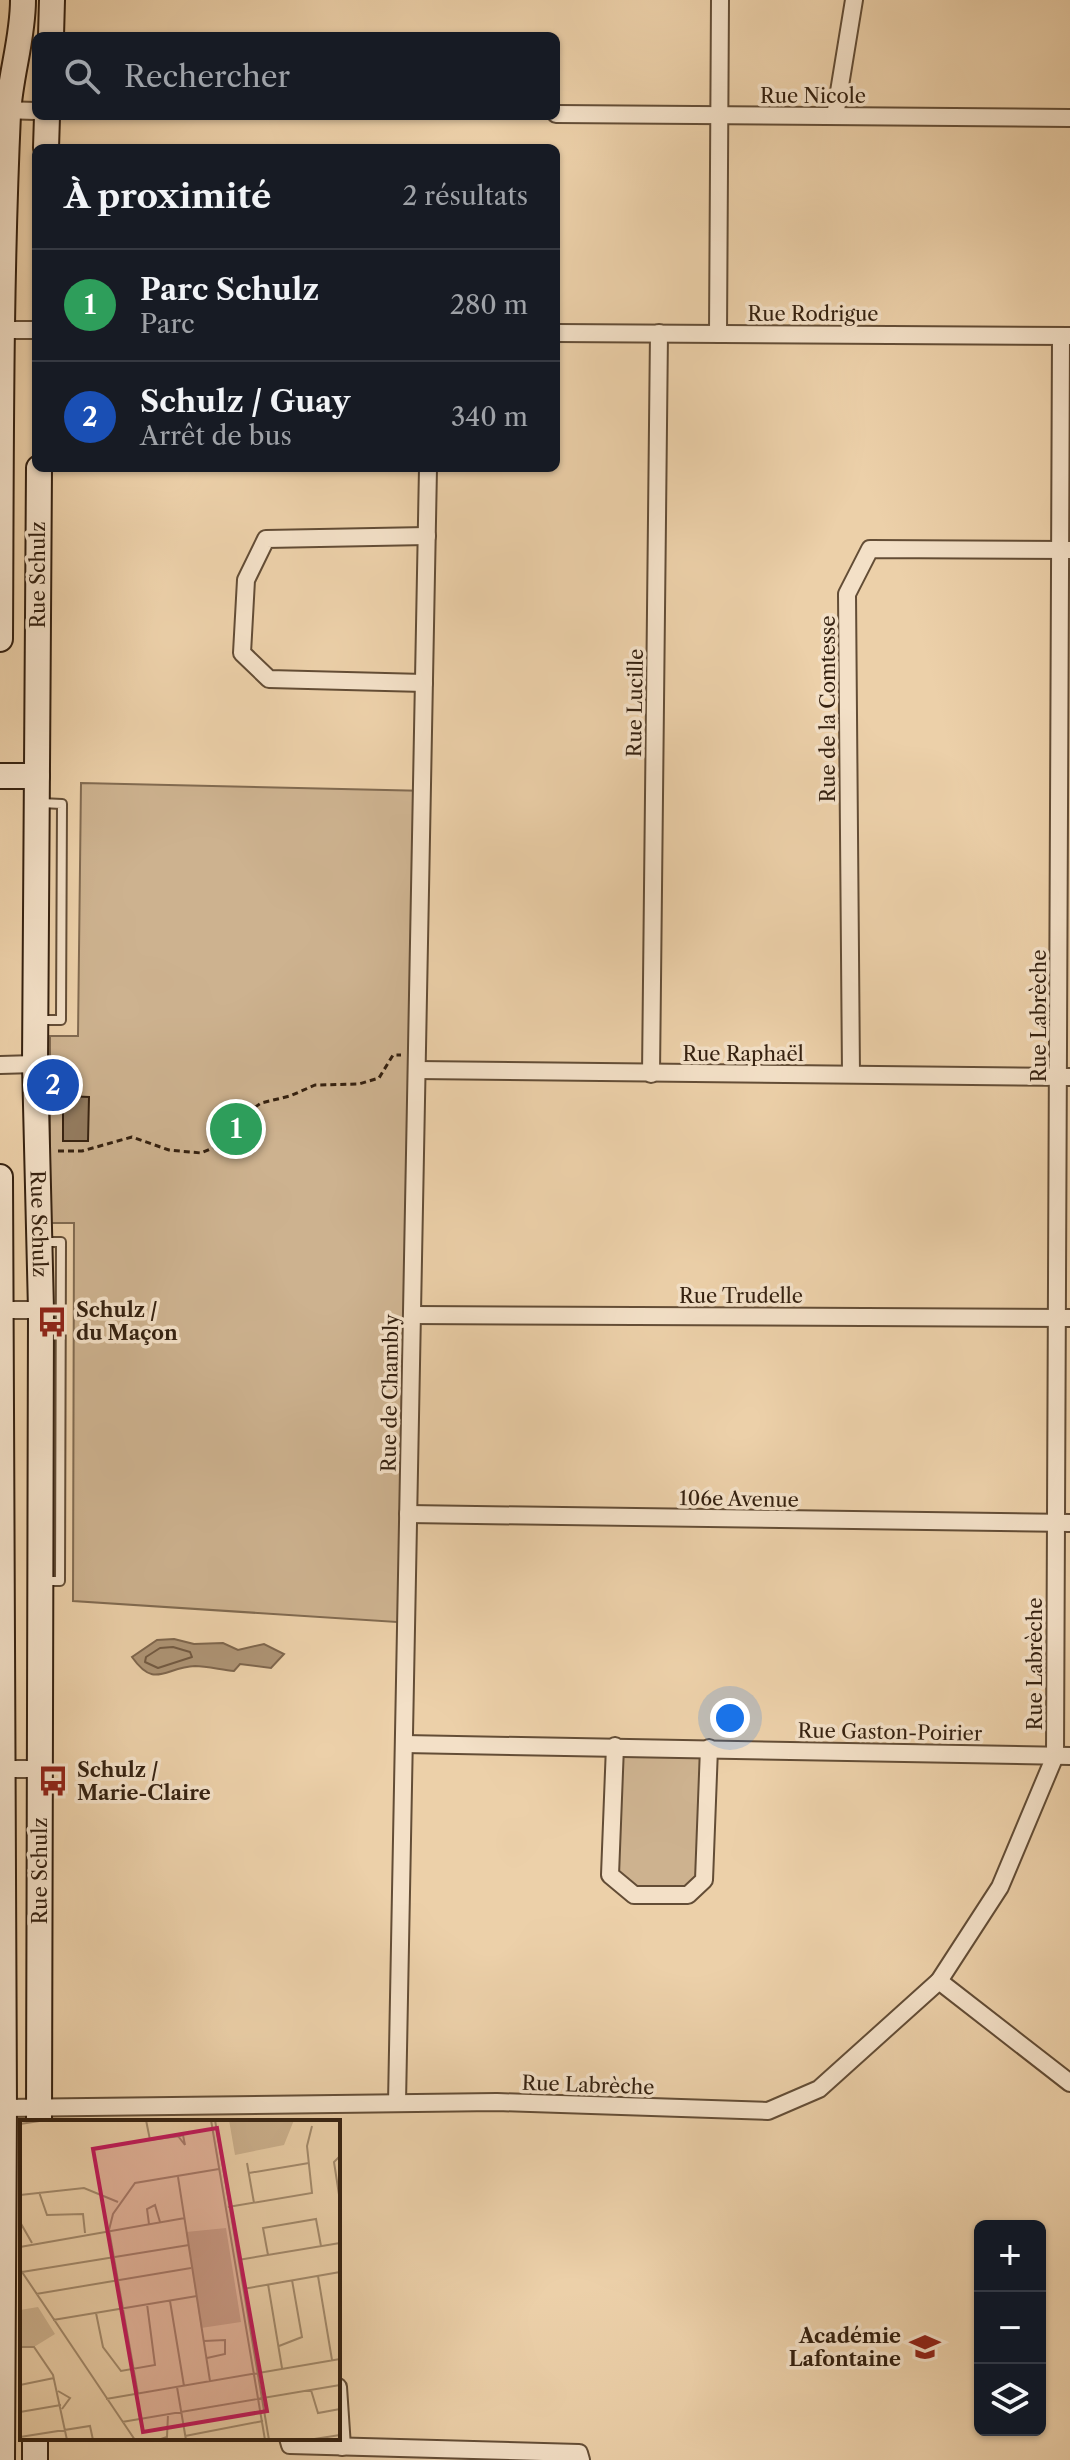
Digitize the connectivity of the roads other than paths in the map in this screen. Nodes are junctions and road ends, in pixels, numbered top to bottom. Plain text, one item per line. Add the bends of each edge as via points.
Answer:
1 (23, 0) edge
2 (52, 0) edge
3 (720, 0) edge
4 (854, 0) edge
5 (51, 32) edge
6 (4, 110) edge
7 (32, 111) edge
8 (560, 114) edge
9 (720, 115) junction
10 (835, 116) junction
11 (1070, 118) edge
12 (47, 120) edge
13 (46, 144) edge
14 (0, 330) edge
15 (32, 330) edge
16 (560, 333) edge
17 (659, 333) junction
18 (718, 334) junction
19 (1065, 336) edge
20 (39, 472) edge
21 (428, 472) edge
22 (427, 536) junction
23 (1064, 550) edge
24 (0, 639) edge
25 (424, 683) junction
26 (0, 776) edge
27 (37, 776) junction
28 (416, 1061) junction
29 (35, 1064) junction
30 (0, 1065) edge
31 (651, 1074) junction
32 (851, 1074) junction
33 (1064, 1077) edge
34 (0, 1177) edge
35 (39, 1242) junction
36 (1, 1310) edge
37 (41, 1310) junction
38 (412, 1315) junction
39 (1064, 1318) edge
40 (2, 1512) junction
41 (40, 1512) junction
42 (408, 1514) junction
43 (1063, 1523) edge
44 (40, 1581) junction
45 (404, 1744) junction
46 (615, 1746) junction
47 (709, 1748) junction
48 (1062, 1756) edge
49 (2, 1769) edge
50 (40, 1769) junction
51 (939, 1981) junction
52 (1070, 2083) edge
53 (397, 2103) junction
54 (4, 2108) junction
55 (40, 2115) edge
56 (340, 2417) edge
57 (289, 2440) edge
58 (342, 2447) junction
59 (2, 2460) edge
60 (581, 2460) edge

1 - 6 street, Rue Schulz via 23,25
2 - 5 street
3 - 9 street
4 - 10 street
6 - 7 street
6 - 14 street, Rue Schulz
8 - 9 street, Rue Nicole
9 - 10 street, Rue Nicole
9 - 18 street
10 - 11 street, Rue Nicole
12 - 13 street
14 - 15 street
14 - 24 street, Rue Schulz
16 - 17 street, Rue Rodrigue
17 - 18 street, Rue Rodrigue
17 - 31 street, Rue Lucille
18 - 19 street, Rue Rodrigue
19 - 23 street, Rue Labrèche
20 - 27 street, Rue Schulz
21 - 22 street, Rue de Chambly
22 - 25 street, Rue de Chambly
22 - 25 street via 266,539 246,580 242,653 269,679
23 - 32 street, Rue de la Comtesse via 870,549 847,594
23 - 33 street, Rue Labrèche
25 - 28 street, Rue de Chambly
26 - 27 street
27 - 29 street, Rue Schulz
28 - 31 street, Rue Raphaël
28 - 38 street, Rue de Chambly
29 - 30 street
29 - 35 street, Rue Schulz
31 - 32 street, Rue Raphaël
32 - 33 street, Rue Raphaël
33 - 39 street, Rue Labrèche
34 - 36 street, Rue Schulz
35 - 37 street, Rue Schulz
35 - 44 lane via 61,1242 60,1581
36 - 37 street
36 - 40 street, Rue Schulz
37 - 41 street, Rue Schulz
38 - 39 street, Rue Trudelle
38 - 42 street, Rue de Chambly
39 - 43 street, Rue Labrèche
40 - 41 street
40 - 49 street, Rue Schulz
41 - 44 street, Rue Schulz
42 - 43 street, 106e Avenue
42 - 45 street, Rue de Chambly
43 - 48 street, Rue Labrèche
44 - 50 street, Rue Schulz
45 - 46 street, Rue Gaston-Poirier
45 - 53 street, Rue de Chambly
46 - 47 street, Rue Gaston-Poirier
46 - 47 street via 610,1875 634,1895 688,1895 704,1880
47 - 48 street, Rue Gaston-Poirier
48 - 51 street, Rue Labrèche via 1000,1887
49 - 50 street
49 - 54 street, Rue Schulz
50 - 55 street, Rue Schulz
51 - 52 street
51 - 53 street, Rue Labrèche via 819,2089 768,2111
53 - 55 street, Rue Labrèche
54 - 55 street, Rue Labrèche
54 - 59 street, Rue Schulz
56 - 58 street
57 - 58 street via 290,2445
58 - 60 street via 579,2453

